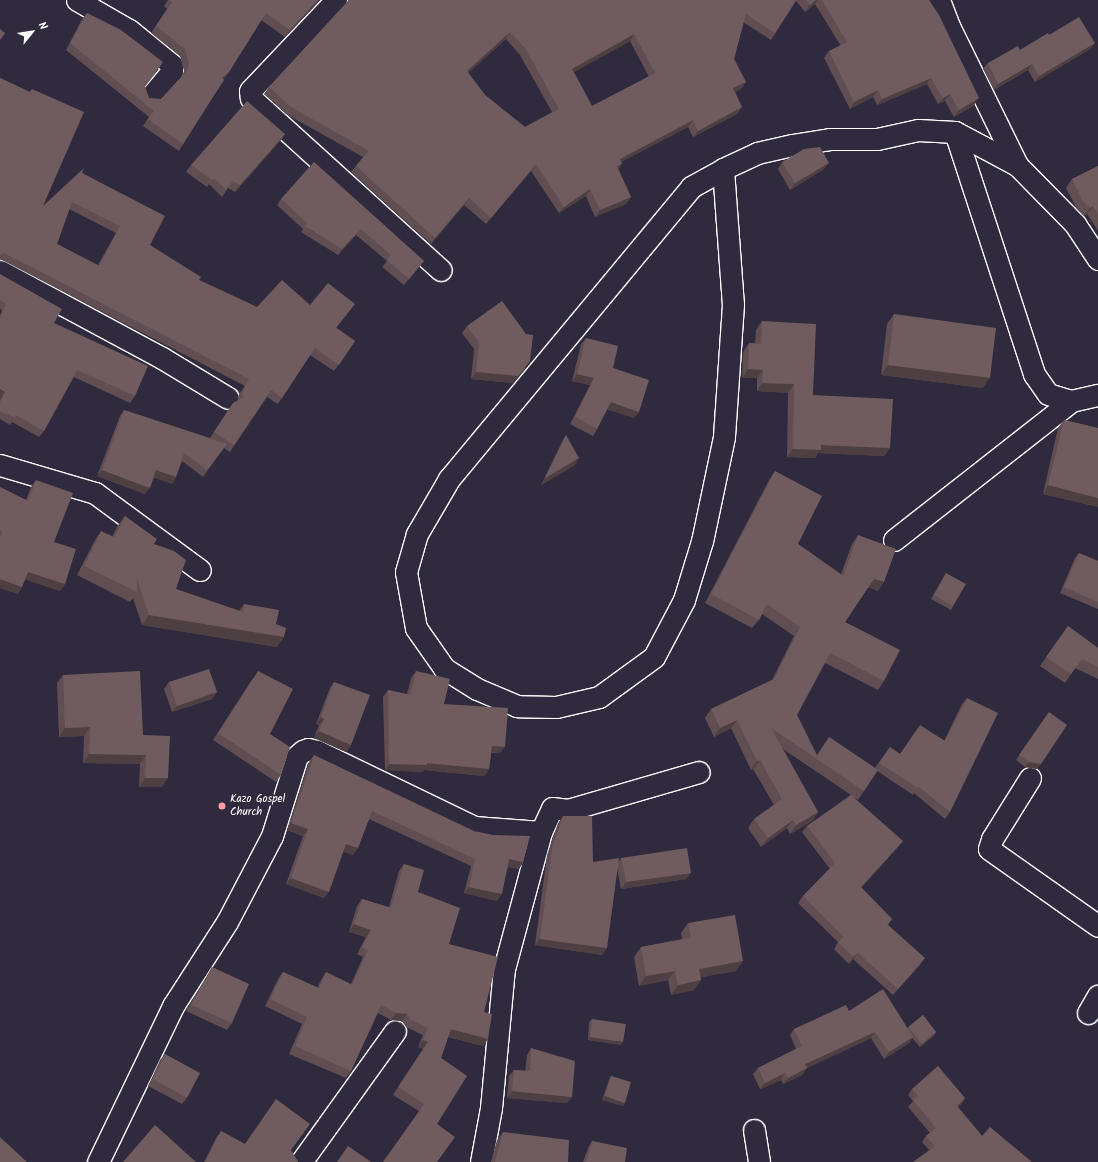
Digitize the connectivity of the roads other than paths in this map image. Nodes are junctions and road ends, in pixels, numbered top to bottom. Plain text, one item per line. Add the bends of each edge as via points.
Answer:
1 (77, 0) edge
2 (336, 0) edge
3 (939, 0) edge
4 (152, 95) dead end
5 (955, 132) junction
6 (1017, 165) junction
7 (723, 169) junction
8 (1098, 259) edge
9 (441, 270) dead end
10 (0, 271) edge
11 (1098, 395) edge
12 (228, 398) dead end
13 (1070, 401) junction
14 (0, 465) edge
15 (894, 540) dead end
16 (200, 570) dead end
17 (699, 772) dead end
18 (1030, 778) dead end
19 (541, 832) junction
20 (1098, 926) edge
21 (395, 1031) dead end
22 (754, 1130) dead end
23 (98, 1162) edge
24 (301, 1162) edge
25 (480, 1162) edge
26 (759, 1162) edge

1 - 4 street via 129,30 172,65 172,71
2 - 9 street via 250,91 250,98
3 - 6 street via 950,28
5 - 6 street
5 - 7 street via 918,130 877,139 830,139 792,145 757,153
5 - 13 street via 1034,374 1048,394
6 - 8 street via 1075,224
7 - 7 street via 691,187 449,478 417,534 406,572 416,628 444,668 477,689 517,706 556,707 599,697 654,657 684,600 702,541 724,437 733,304
10 - 12 street via 162,358
11 - 13 street
13 - 15 street
14 - 16 street via 96,493
17 - 19 street via 568,810 552,808
18 - 20 street via 992,839 989,849
19 - 23 street via 474,827 317,751 303,751 297,756 272,836 227,922 174,1006
19 - 25 street via 504,969 491,1108
21 - 24 street
22 - 26 street

